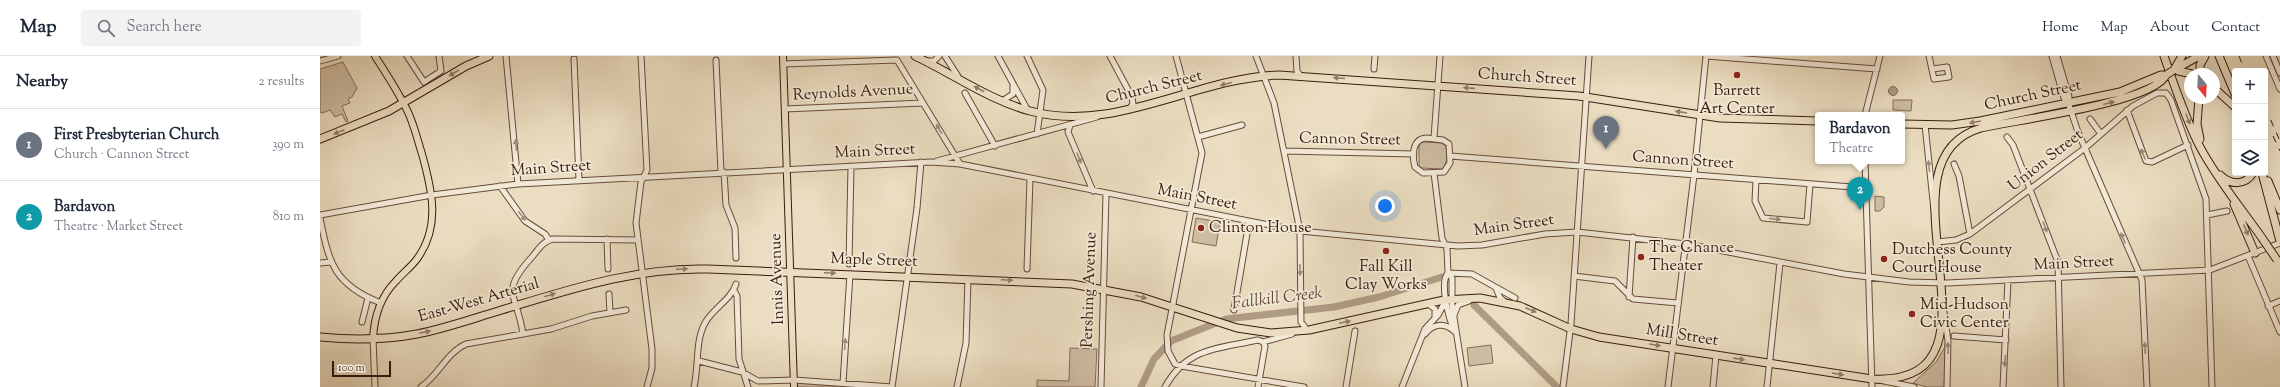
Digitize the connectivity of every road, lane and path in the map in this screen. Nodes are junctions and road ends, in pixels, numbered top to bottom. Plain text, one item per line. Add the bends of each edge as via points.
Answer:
1 (338, 56) edge
2 (375, 56) edge
3 (407, 56) edge
4 (489, 56) edge
5 (506, 56) edge
6 (641, 56) edge
7 (782, 56) edge
8 (915, 56) edge
9 (939, 56) edge
10 (945, 56) edge
11 (998, 56) edge
12 (1027, 56) edge
13 (1110, 56) edge
14 (1176, 56) edge
15 (1256, 56) edge
16 (1296, 56) edge
17 (1375, 56) edge
18 (1440, 56) edge
19 (1589, 56) edge
20 (1706, 56) edge
21 (1880, 56) edge
22 (1929, 56) edge
23 (2052, 56) edge
24 (2057, 56) edge
25 (2164, 56) edge
26 (2182, 56) edge
27 (2199, 56) edge
28 (2204, 56) edge
29 (2219, 56) edge
30 (2266, 56) edge
31 (440, 57) edge
32 (2276, 58) edge
33 (574, 59) dead end
34 (716, 60) dead end
35 (924, 60) junction
36 (320, 61) edge
37 (2269, 62) junction
38 (783, 64) junction
39 (2200, 68) edge
40 (1374, 69) dead end
41 (1877, 69) junction
42 (1933, 69) dead end
43 (2174, 70) junction
44 (2184, 72) edge
45 (2280, 72) edge
46 (1300, 75) junction
47 (2166, 75) junction
48 (1264, 76) junction
49 (959, 79) junction
50 (1012, 83) junction
51 (1438, 86) junction
52 (2232, 87) edge
53 (2280, 89) edge
54 (965, 92) dead end
55 (2220, 93) edge
56 (1187, 94) junction
57 (1586, 97) junction
58 (1000, 100) junction
59 (2068, 102) junction
60 (404, 103) junction
61 (923, 103) junction
62 (2199, 104) edge
63 (2232, 104) edge
64 (785, 109) junction
65 (1128, 110) junction
66 (2127, 110) junction
67 (1028, 111) junction
68 (2070, 111) junction
69 (1866, 112) edge
70 (1041, 114) junction
71 (1104, 115) junction
72 (1700, 115) junction
73 (2090, 119) dead end
74 (1815, 121) edge
75 (1905, 124) edge
76 (1070, 125) junction
77 (1242, 125) dead end
78 (1925, 125) junction
79 (1056, 129) junction
80 (1068, 132) junction
81 (1037, 134) junction
82 (2101, 134) junction
83 (1198, 137) junction
84 (2007, 137) dead end
85 (1434, 138) junction
86 (320, 140) edge
87 (2188, 145) junction
88 (995, 146) junction
89 (2084, 148) junction
90 (1285, 152) junction
91 (1414, 154) junction
92 (954, 156) junction
93 (1450, 156) junction
94 (2208, 161) junction
95 (921, 162) junction
96 (931, 162) junction
97 (960, 164) junction
98 (1865, 164) edge
99 (1954, 164) dead end
100 (851, 166) junction
101 (1582, 166) junction
102 (787, 169) junction
103 (723, 172) junction
104 (1434, 173) junction
105 (1694, 175) junction
106 (643, 176) junction
107 (2250, 176) edge
108 (2264, 176) edge
109 (2264, 176) edge
110 (1030, 179) junction
111 (579, 180) junction
112 (1756, 180) junction
113 (2222, 183) junction
114 (518, 184) junction
115 (1810, 184) junction
116 (500, 186) junction
117 (1866, 188) junction
118 (1093, 191) junction
119 (2030, 191) junction
120 (1106, 194) junction
121 (432, 195) junction
122 (1191, 210) junction
123 (2280, 210) edge
124 (2227, 212) dead end
125 (2207, 215) junction
126 (320, 216) edge
127 (1935, 219) junction
128 (1249, 222) junction
129 (1300, 232) junction
130 (1577, 232) junction
131 (1970, 234) junction
132 (1633, 237) junction
133 (607, 239) junction
134 (549, 240) junction
135 (638, 240) junction
136 (1937, 242) junction
137 (2280, 242) edge
138 (1686, 244) junction
139 (1445, 245) junction
140 (2256, 253) junction
141 (2248, 256) junction
142 (736, 258) dead end
143 (2279, 261) edge
144 (330, 262) junction
145 (320, 263) edge
146 (1780, 263) junction
147 (849, 264) dead end
148 (608, 269) dead end
149 (1027, 269) dead end
150 (2210, 270) junction
151 (791, 272) junction
152 (1448, 272) junction
153 (644, 273) junction
154 (850, 274) junction
155 (2139, 274) junction
156 (907, 276) junction
157 (1574, 276) junction
158 (1868, 277) junction
159 (2059, 278) junction
160 (968, 279) junction
161 (2008, 280) junction
162 (1940, 283) junction
163 (736, 284) dead end
164 (1494, 286) junction
165 (1103, 288) junction
166 (734, 290) junction
167 (608, 294) dead end
168 (1629, 297) junction
169 (368, 298) junction
170 (1480, 298) junction
171 (1515, 298) dead end
172 (1448, 300) junction
173 (2280, 301) edge
174 (1505, 302) junction
175 (381, 303) junction
176 (1678, 303) junction
177 (1427, 304) junction
178 (516, 306) junction
179 (1942, 306) junction
180 (2268, 306) junction
181 (1173, 307) junction
182 (626, 310) dead end
183 (1234, 310) dead end
184 (610, 312) junction
185 (1454, 318) junction
186 (1433, 320) junction
187 (362, 322) dead end
188 (1571, 328) junction
189 (1307, 330) junction
190 (1299, 331) junction
191 (1355, 331) dead end
192 (2280, 332) edge
193 (523, 334) junction
194 (1456, 334) junction
195 (1423, 336) junction
196 (1954, 336) dead end
197 (320, 337) edge
198 (373, 339) junction
199 (2006, 340) junction
200 (1263, 342) junction
201 (1673, 348) junction
202 (1716, 355) junction
203 (699, 361) junction
204 (1769, 363) junction
205 (1180, 366) junction
206 (742, 372) junction
207 (1876, 379) junction
208 (794, 380) junction
209 (1259, 380) junction
210 (843, 383) junction
211 (375, 387) edge
212 (421, 387) edge
213 (647, 387) edge
214 (694, 387) edge
215 (748, 387) edge
216 (794, 387) edge
217 (892, 387) edge
218 (957, 387) edge
219 (1101, 387) edge
220 (1165, 387) edge
221 (1258, 387) edge
222 (1304, 387) edge
223 (1346, 387) edge
224 (1402, 387) edge
225 (1465, 387) edge
226 (1563, 387) edge
227 (1668, 387) edge
228 (1713, 387) edge
229 (1767, 387) edge
230 (1872, 387) edge
231 (1914, 387) edge
232 (1947, 387) edge
233 (2003, 387) edge
234 (2061, 387) edge
235 (2147, 387) edge
236 (2212, 387) edge

1 - 36 street
2 - 60 main road
3 - 31 street via 424,82 441,71
4 -> 60 highway
114 -> 5 street
6 - 106 street via 647,170
7 - 38 main road, Innis Avenue
8 - 35 highway
9 - 35 street via 934,61
10 - 49 street
11 - 50 street
12 - 70 street via 1043,90
13 - 65 street via 1132,97 1133,104
14 - 56 street
15 - 48 street
16 - 46 street via 1297,71
17 - 40 street
18 - 51 street
19 - 57 street
20 - 41 street
20 - 72 street
21 - 41 street
22 - 42 street
23 - 59 street via 2064,98
24 - 59 street via 2069,97
25 -> 94 highway via 2188,121
26 - 43 highway
27 - 43 highway, Church Street
28 - 39 highway
29 - 52 highway
30 - 37 street
32 - 37 street
32 - 45 street
33 - 111 street
34 - 103 street
35 - 49 highway
37 - 53 street
38 - 61 street via 897,60
38 - 64 main road, Innis Avenue
41 - 69 street
43 - 44 highway
43 - 47 highway, Church Street, bridge
46 - 48 highway, Church Street
51 -> 46 highway, Church Street
47 - 59 highway, Church Street via 2120,92
68 -> 47 highway, Church Street via 2129,96 2158,82
48 -> 56 highway, Church Street
48 - 90 street via 1274,104
58 -> 49 highway
50 - 58 street via 1013,94 1008,99
50 - 67 street
57 -> 51 highway, Church Street
51 - 85 street
54 - 88 street
55 - 63 highway
56 - 65 highway, Church Street
56 - 83 street
72 -> 57 highway, Church Street
57 - 101 street
58 - 67 highway
59 - 68 street
59 -> 78 highway, Church Street via 1974,123
60 -> 86 highway
60 - 121 main road via 415,130
61 - 64 street, Reynolds Avenue
92 -> 61 street
62 - 94 highway via 2197,127
64 - 102 main road, Innis Avenue
65 - 71 highway, Church Street
66 - 82 street, Union Street
87 -> 66 street via 2152,162 2146,161
66 - 87 street, Union Street via 2152,95 2166,93 2171,98
67 - 70 highway
68 - 89 street
68 - 127 highway, Church Street via 1992,126 1965,135 1944,156 1936,180
70 - 71 highway via 1076,117
70 - 81 street
71 - 76 street, Church Street
72 - 74 highway, Church Street
72 - 105 street
73 - 82 street
75 - 78 highway, Church Street
76 - 79 street, Church Street
76 - 80 street
77 - 83 street
127 -> 78 street
79 - 80 street
79 - 81 street, Church Street
80 -> 118 street
81 - 88 street, Church Street
82 - 89 street, Union Street
83 - 122 street via 1202,153
84 - 119 street via 2013,145
85 - 91 street via 1419,140
85 - 93 street via 1448,142
87 - 125 street via 2205,195
88 - 92 street, Church Street
89 - 119 street, Union Street
155 -> 89 street
90 - 91 street, Cannon Street
90 - 129 street
91 - 104 street via 1416,169
92 - 96 street, Church Street
92 - 97 street
93 - 101 street, Cannon Street
93 - 104 street via 1446,170
94 - 107 highway via 2231,182 2246,181
94 - 113 highway
95 - 96 street, Main Street
95 - 100 street, Main Street
95 - 156 street
96 - 97 street, Main Street
97 - 110 street, Main Street
98 - 117 street
99 - 131 street via 1959,176
100 - 102 street, Main Street
100 - 147 street
101 - 105 street, Cannon Street
101 - 130 street
102 - 103 street, Main Street
102 - 151 main road, Innis Avenue
103 - 106 street, Main Street
103 - 142 street via 726,204 735,228
104 - 139 street
105 - 112 street, Cannon Street
105 - 138 street
106 - 111 street, Main Street
106 - 135 street via 636,223
108 - 123 highway
109 - 137 highway
110 - 118 street, Main Street
110 - 149 street
111 - 114 street, Main Street
112 - 115 street, Cannon Street
112 -> 115 street via 1754,201 1763,218 1807,222
113 -> 140 highway
113 - 143 highway, bridge
114 - 116 street, Main Street
115 - 117 street, Cannon Street
116 - 121 street, Main Street
116 -> 134 street via 526,222 545,234
117 - 158 street
118 - 120 street, Main Street
119 - 131 street, Union Street
119 -> 159 street via 2056,254
120 - 122 street, Main Street
120 - 165 street, Pershing Avenue
121 - 126 street, Main Street
121 - 175 main road via 432,225 424,246 412,266 388,290
122 - 128 street, Main Street
122 - 181 street
124 - 125 street
125 - 150 street
126 - 144 street
127 - 136 highway, Church Street
128 - 129 street, Main Street
128 - 183 street
129 - 139 street, Main Street
129 -> 189 street via 1300,309 1302,326
130 - 132 street, Main Street
130 - 139 street, Main Street via 1539,234 1470,246
130 - 157 street
131 - 136 street, Union Street via 1956,240
132 - 138 street, Main Street
132 - 168 street
133 - 134 street
133 - 135 street
133 - 148 street
134 - 178 street via 518,272 512,292
135 - 153 street
136 - 162 highway, Church Street
137 - 140 street, Main Street
138 - 146 street, Main Street
138 - 176 street
139 - 152 street
140 - 141 street, Main Street
141 - 150 street, Main Street
141 - 180 street
144 - 145 street
144 - 169 street via 348,285
146 - 158 street, Main Street
146 - 204 street
150 - 155 street, Main Street
150 - 236 street
153 -> 151 highway, Maple Street via 694,269
151 -> 154 highway, Maple Street
151 - 208 main road, Innis Avenue
152 - 164 street via 1469,274
152 - 172 street via 1452,278
178 -> 153 highway, East-West Arterial via 586,284
153 - 213 street via 652,358
154 - 156 highway, Maple Street
210 -> 154 street
155 - 159 street, Main Street
235 -> 155 street via 2142,280
156 - 160 highway, Maple Street
156 - 217 street
157 - 168 street via 1615,281
157 - 188 street
158 - 162 street, Main Street
158 - 207 street
159 - 161 street, Main Street
159 - 234 street
160 -> 165 highway, Maple Street via 1050,282
160 - 218 street via 966,343
161 - 162 street, Main Street
161 - 199 street
162 - 179 highway, Church Street
163 - 166 street
164 - 171 street
164 - 174 street
165 -> 181 highway
165 - 219 street, Pershing Avenue
166 - 203 street via 705,323 700,334
166 - 206 street
167 - 184 street
168 - 176 street
169 - 175 street
169 - 187 street
170 - 172 highway, Mill Street
170 - 174 highway, Mill Street
170 - 185 street via 1458,305
172 - 177 highway, Mill Street
172 - 185 street
172 - 186 street
172 - 194 street
173 - 180 street
174 -> 188 highway, Mill Street
175 - 198 main road
176 - 201 street
177 - 186 street via 1435,309 1436,315
189 -> 177 highway, Mill Street
178 - 193 street
198 -> 178 highway, East-West Arterial via 429,331
179 - 207 highway via 1941,337 1931,360 1905,379
232 -> 179 street via 1948,334
180 - 192 street
181 - 190 highway, Mill Street via 1224,325 1250,331
181 - 205 street via 1167,341 1175,364
182 - 184 street
184 - 193 street via 551,329
185 - 194 street
186 - 195 street via 1426,327
188 -> 201 highway, Mill Street via 1599,337
188 - 226 street
189 - 190 highway, Mill Street
190 - 200 street
191 - 223 street
193 - 212 street via 459,346
194 - 195 street via 1449,327 1438,325 1430,328
194 - 225 street
195 - 224 street
196 - 199 street
197 - 198 highway, East-West Arterial
198 - 211 street
199 -> 233 street
200 - 205 street via 1258,340 1199,353
200 - 209 street via 1265,346
201 - 202 highway, Mill Street
201 - 227 street
202 -> 204 highway, Mill Street
202 - 228 street
203 - 206 street
203 - 214 street
204 -> 207 highway, Mill Street
204 - 229 street
205 - 209 street
205 - 220 street
206 - 208 street via 758,380
206 - 215 street
207 - 230 street
207 - 231 street, Mill Street
208 - 210 street
208 - 216 main road, Innis Avenue
209 - 221 street
209 - 222 street
210 - 217 street

